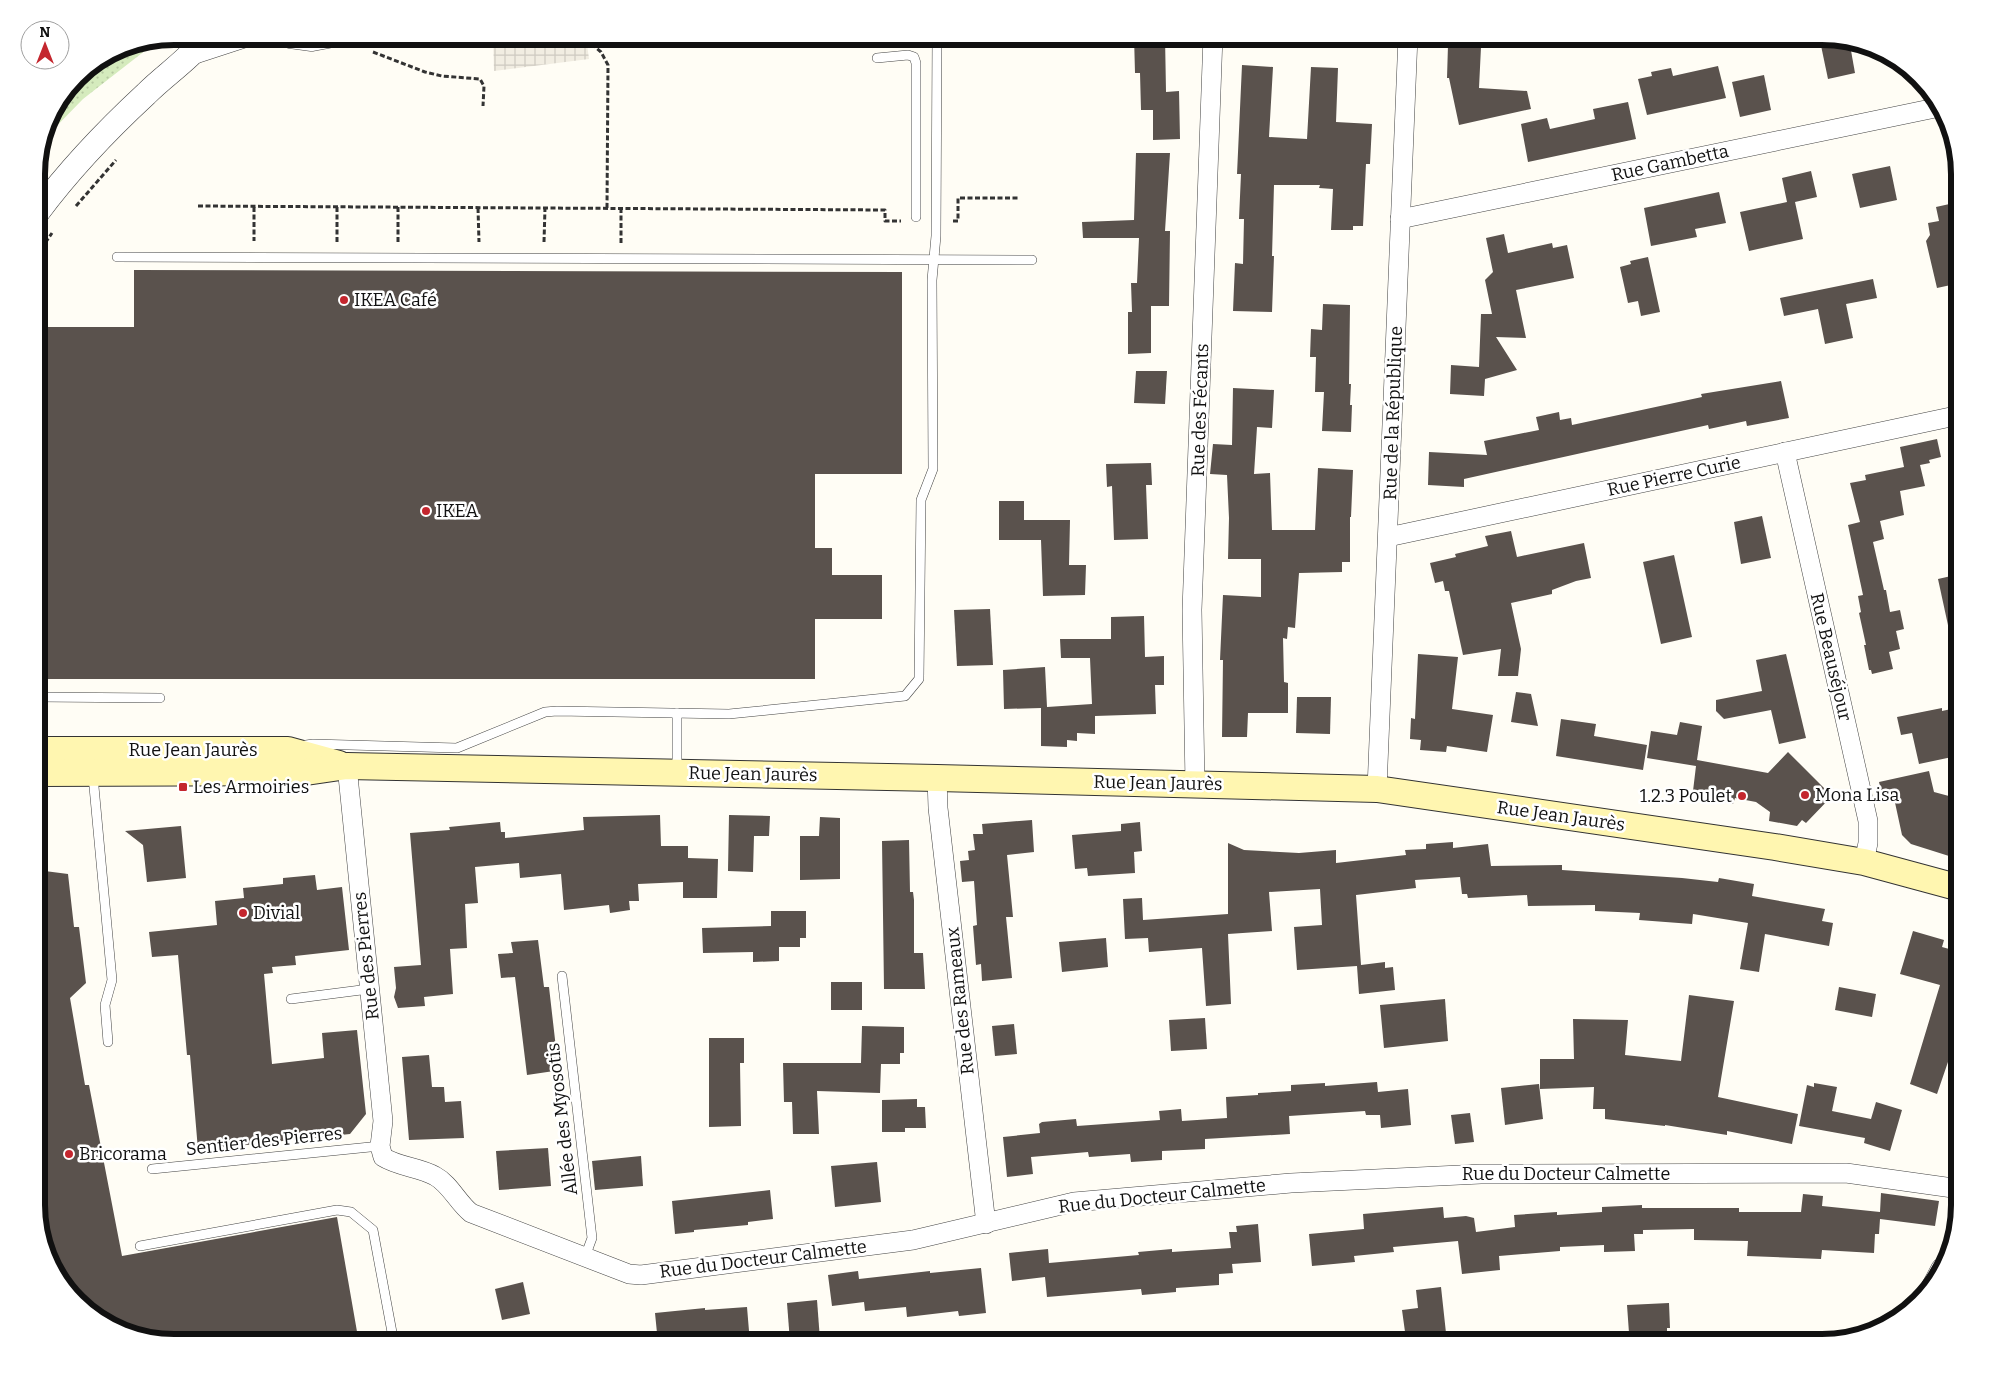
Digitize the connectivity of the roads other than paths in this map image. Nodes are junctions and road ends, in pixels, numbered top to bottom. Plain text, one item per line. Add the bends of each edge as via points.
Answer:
1 (201, 45) edge
2 (937, 45) edge
3 (1213, 45) edge
4 (1408, 45) edge
5 (877, 58) dead end
6 (1933, 108) edge
7 (45, 202) edge
8 (916, 217) dead end
9 (1400, 219) junction
10 (117, 257) dead end
11 (934, 259) junction
12 (1032, 260) dead end
13 (1951, 418) edge
14 (1785, 452) junction
15 (1388, 537) junction
16 (45, 697) edge
17 (160, 698) dead end
18 (677, 713) junction
19 (45, 750) edge
20 (288, 750) junction
21 (346, 766) junction
22 (45, 773) edge
23 (93, 773) junction
24 (677, 773) junction
25 (936, 778) junction
26 (1195, 784) junction
27 (1377, 789) junction
28 (1864, 862) junction
29 (1951, 886) edge
30 (562, 976) dead end
31 (369, 989) junction
32 (291, 999) dead end
33 (108, 1042) dead end
34 (380, 1146) junction
35 (152, 1169) dead end
36 (1951, 1188) edge
37 (986, 1224) junction
38 (140, 1246) dead end
39 (585, 1257) junction
40 (392, 1334) edge

1 - 7 street via 104,134
2 - 11 lane
3 - 26 street, Rue des Fécants via 1192,610
4 - 9 street, Rue de la République
5 - 8 lane via 908,55 914,57 916,63
6 - 9 street, Rue Gambetta
9 - 15 street, Rue de la République
10 - 11 lane
11 - 12 lane
11 - 18 lane via 933,469 921,500 919,679 905,696 729,714
13 - 14 street, Rue Pierre Curie
14 - 15 street, Rue Pierre Curie
14 - 28 street, Rue Beauséjour via 1868,821
15 - 27 street, Rue de la République
16 - 17 lane
18 - 20 lane via 545,712 457,748 313,744
18 - 24 lane
19 - 20 main road, Rue Jean Jaurès
20 - 21 main road, Rue Jean Jaurès
21 - 23 main road, Rue Jean Jaurès via 306,772
21 - 24 main road, Rue Jean Jaurès
21 - 31 street, Rue des Pierres
22 - 23 main road, Rue Jean Jaurès
23 - 33 lane via 112,980 104,1005
24 - 25 main road, Rue Jean Jaurès
25 - 26 main road, Rue Jean Jaurès
25 - 37 street, Rue des Rameaux
26 - 27 main road, Rue Jean Jaurès
27 - 28 main road, Rue Jean Jaurès
28 - 29 main road, Rue Jean Jaurès
30 - 39 lane, Allée des Myosotis via 592,1238
31 - 32 lane
31 - 34 street, Rue des Pierres via 383,1121
34 - 35 lane, Sentier des Pierres
34 - 39 street, Rue du Docteur Calmette via 383,1157 392,1162 442,1180 471,1213
36 - 37 street, Rue du Docteur Calmette via 1846,1173 1481,1174 1291,1183 1084,1202
37 - 39 street, Rue du Docteur Calmette via 912,1240 641,1275 629,1274
38 - 40 lane via 337,1210 351,1212 374,1230

